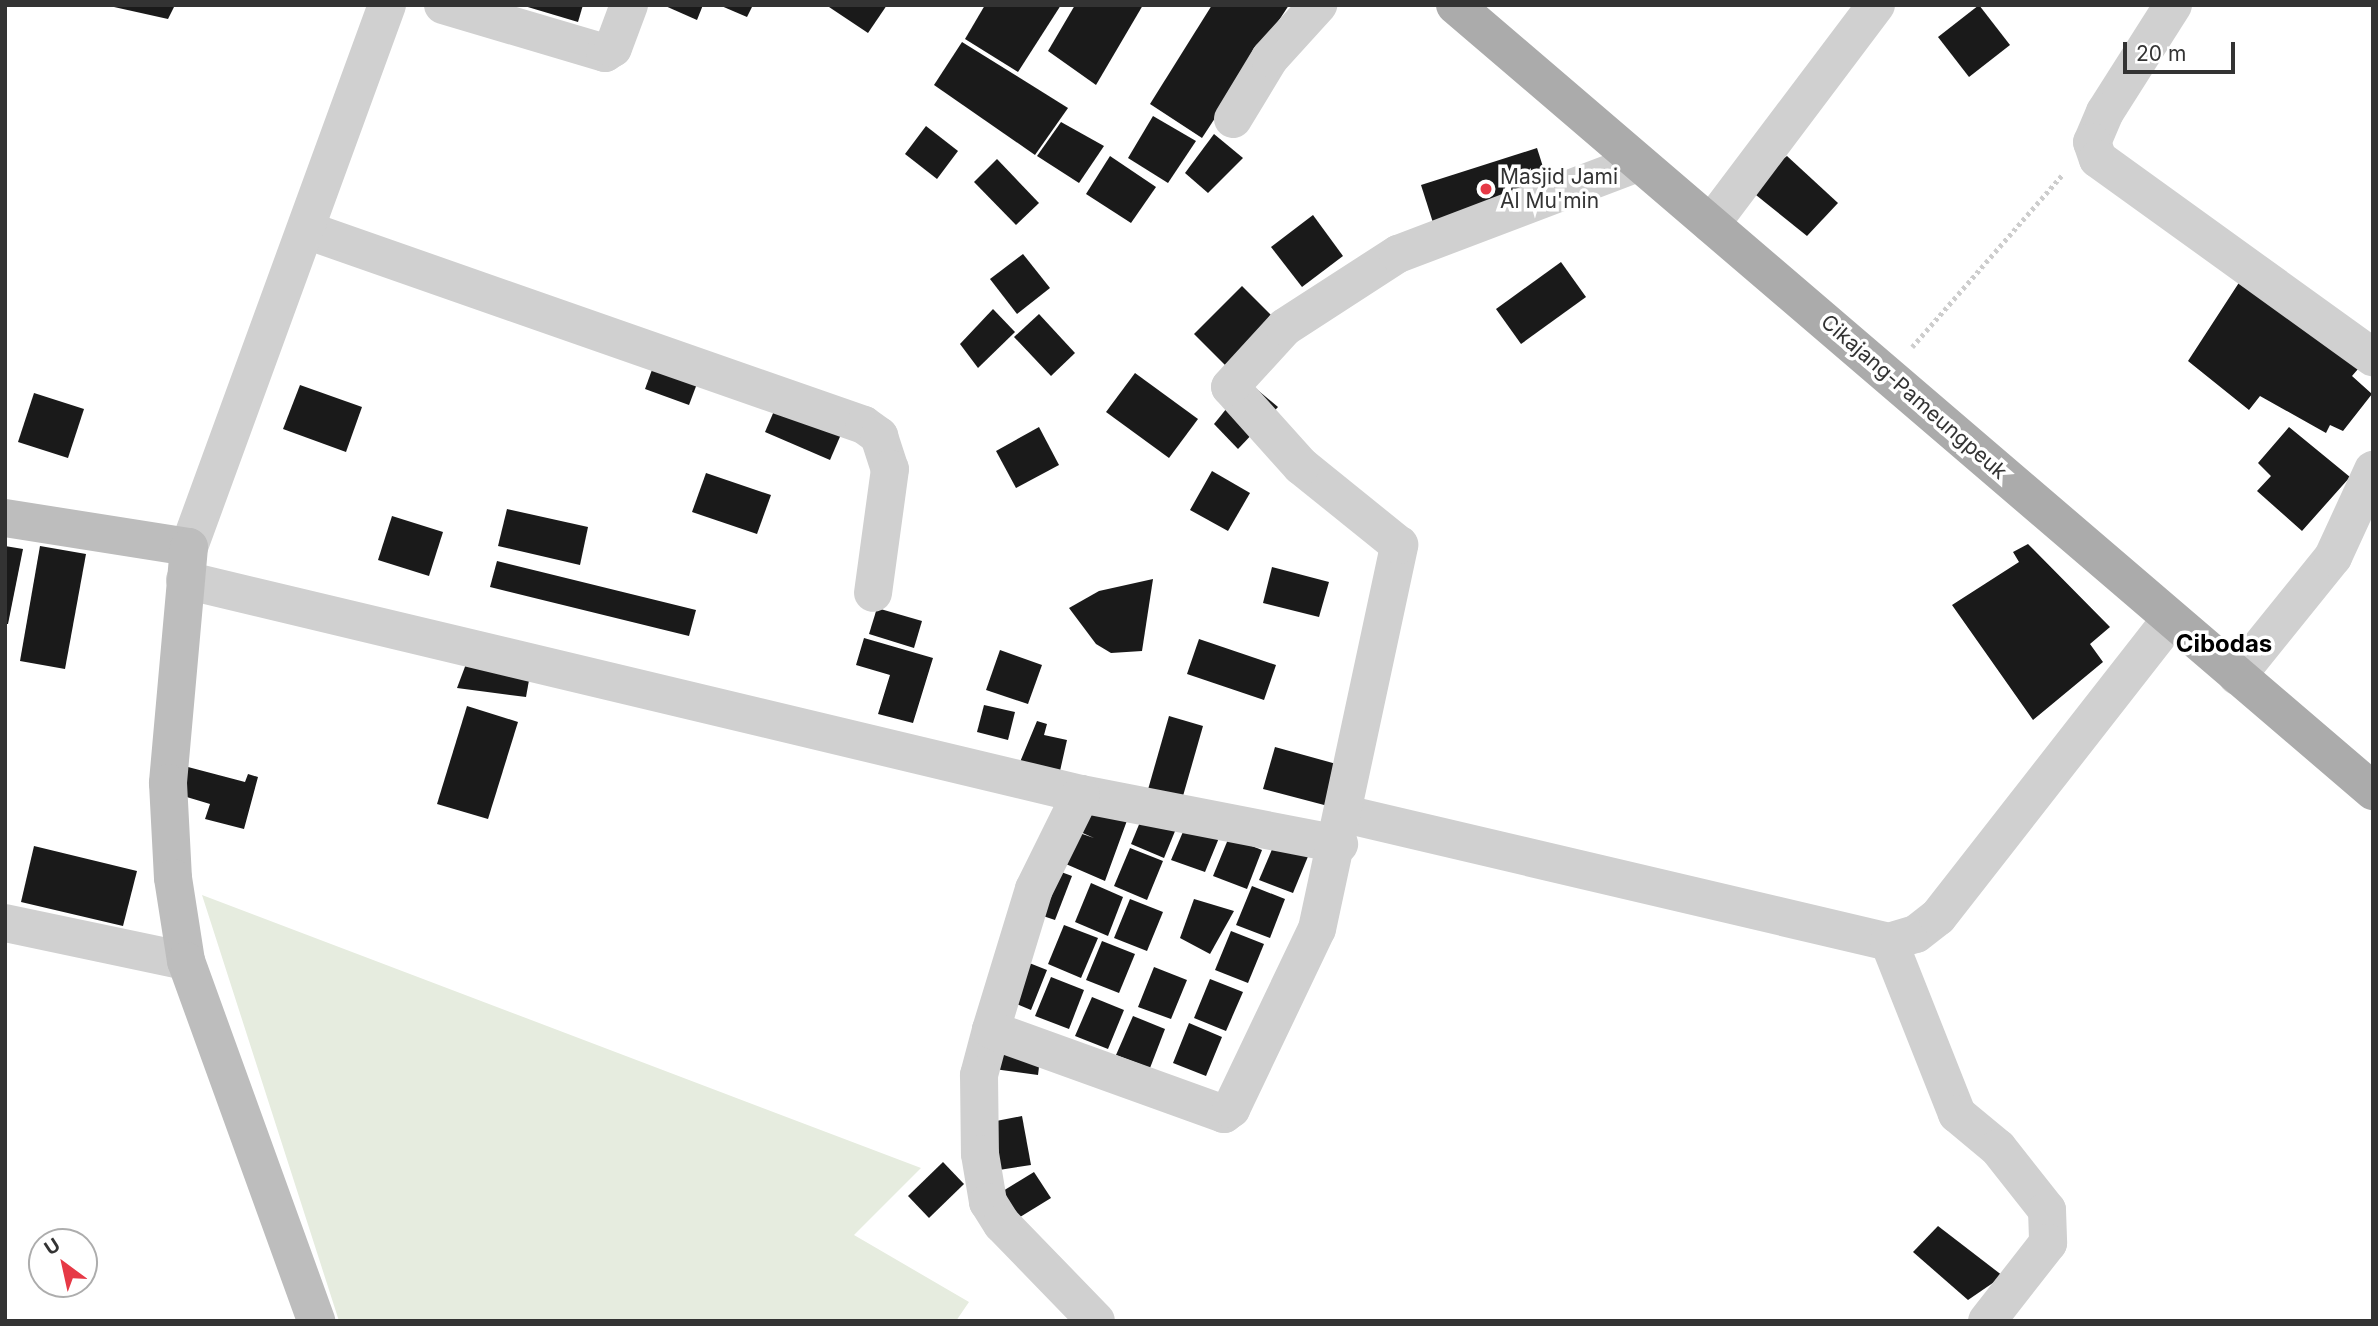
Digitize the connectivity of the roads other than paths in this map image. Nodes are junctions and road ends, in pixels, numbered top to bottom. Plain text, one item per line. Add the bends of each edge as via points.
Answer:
1 (387, 5) edge
2 (443, 5) edge
3 (629, 5) edge
4 (1318, 5) edge
5 (1455, 5) edge
6 (1876, 5) edge
7 (2173, 5) edge
8 (1233, 119) dead end
9 (1638, 163) junction
10 (1711, 224) junction
11 (309, 232) junction
12 (2373, 357) edge
13 (2373, 470) edge
14 (5, 518) edge
15 (187, 564) junction
16 (873, 593) dead end
17 (2169, 620) junction
18 (2237, 676) junction
19 (2373, 791) edge
20 (1081, 794) junction
21 (1342, 829) junction
22 (5, 923) edge
23 (1889, 942) junction
24 (186, 961) junction
25 (991, 1030) junction
26 (316, 1321) edge
27 (1096, 1321) edge
28 (1987, 1321) edge

1 - 11 street
2 - 3 street via 605,52 613,48
4 - 8 street via 1270,58
5 - 9 main road, Cikajang-Pameungpeuk
6 - 10 street
7 - 12 street via 2105,112 2092,142 2098,159
9 - 10 main road, Cikajang-Pameungpeuk
9 - 21 street via 1398,254 1285,327 1230,387 1301,466 1399,545
10 - 17 main road, Cikajang-Pameungpeuk
11 - 15 street
11 - 16 street via 864,425 879,436 890,469
13 - 18 street via 2333,557
14 - 15 street
15 - 20 street
15 - 24 street via 168,783 173,878
17 - 18 main road, Cikajang-Pameungpeuk
17 - 23 street via 1938,916 1916,934
18 - 19 main road, Cikajang-Pameungpeuk
20 - 21 street
20 - 25 street via 1034,889
21 - 23 street
21 - 25 street via 1305,962 1228,1113
22 - 24 street
23 - 28 street via 1957,1114 1998,1148 2047,1210 2048,1243
24 - 26 street
25 - 27 street via 979,1075 988,1202 1025,1252

